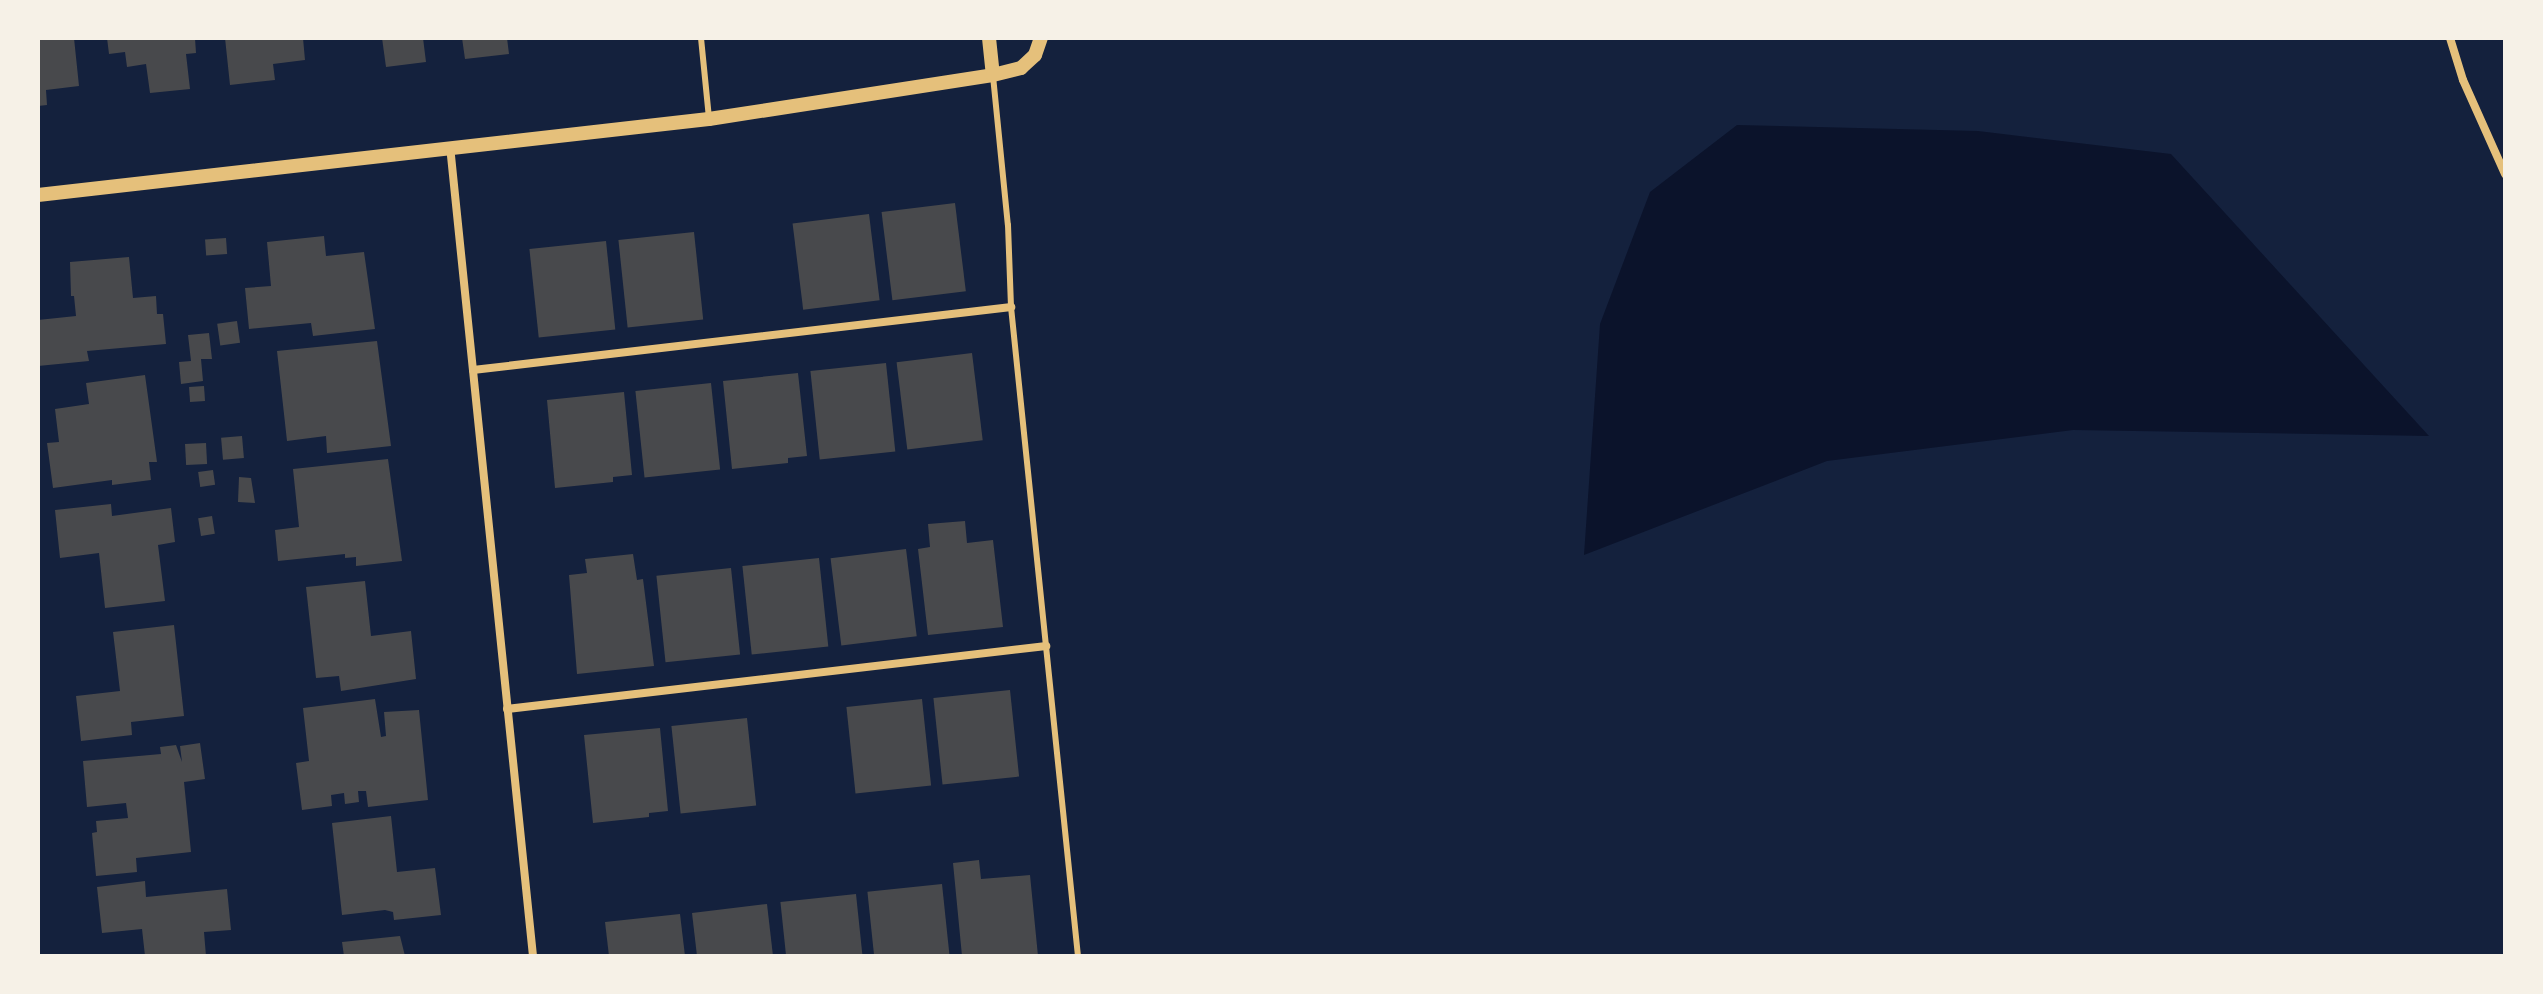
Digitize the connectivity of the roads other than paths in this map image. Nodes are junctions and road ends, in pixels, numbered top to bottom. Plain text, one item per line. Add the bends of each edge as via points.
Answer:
1 (701, 38) edge
2 (989, 38) edge
3 (1041, 38) edge
4 (2450, 38) edge
5 (993, 75) junction
6 (709, 119) junction
7 (450, 146) junction
8 (2505, 174) edge
9 (38, 195) edge
10 (1011, 307) junction
11 (473, 370) junction
12 (1046, 646) junction
13 (507, 709) junction
14 (533, 956) edge
15 (1078, 956) edge

1 - 6 lane
2 - 5 street
3 - 5 street via 1035,55 1021,68
4 - 8 street
5 - 6 street
5 - 10 lane
6 - 7 street
7 - 9 street
7 - 11 street
10 - 11 street
10 - 12 lane
11 - 13 street
12 - 13 street
12 - 15 lane
13 - 14 street

